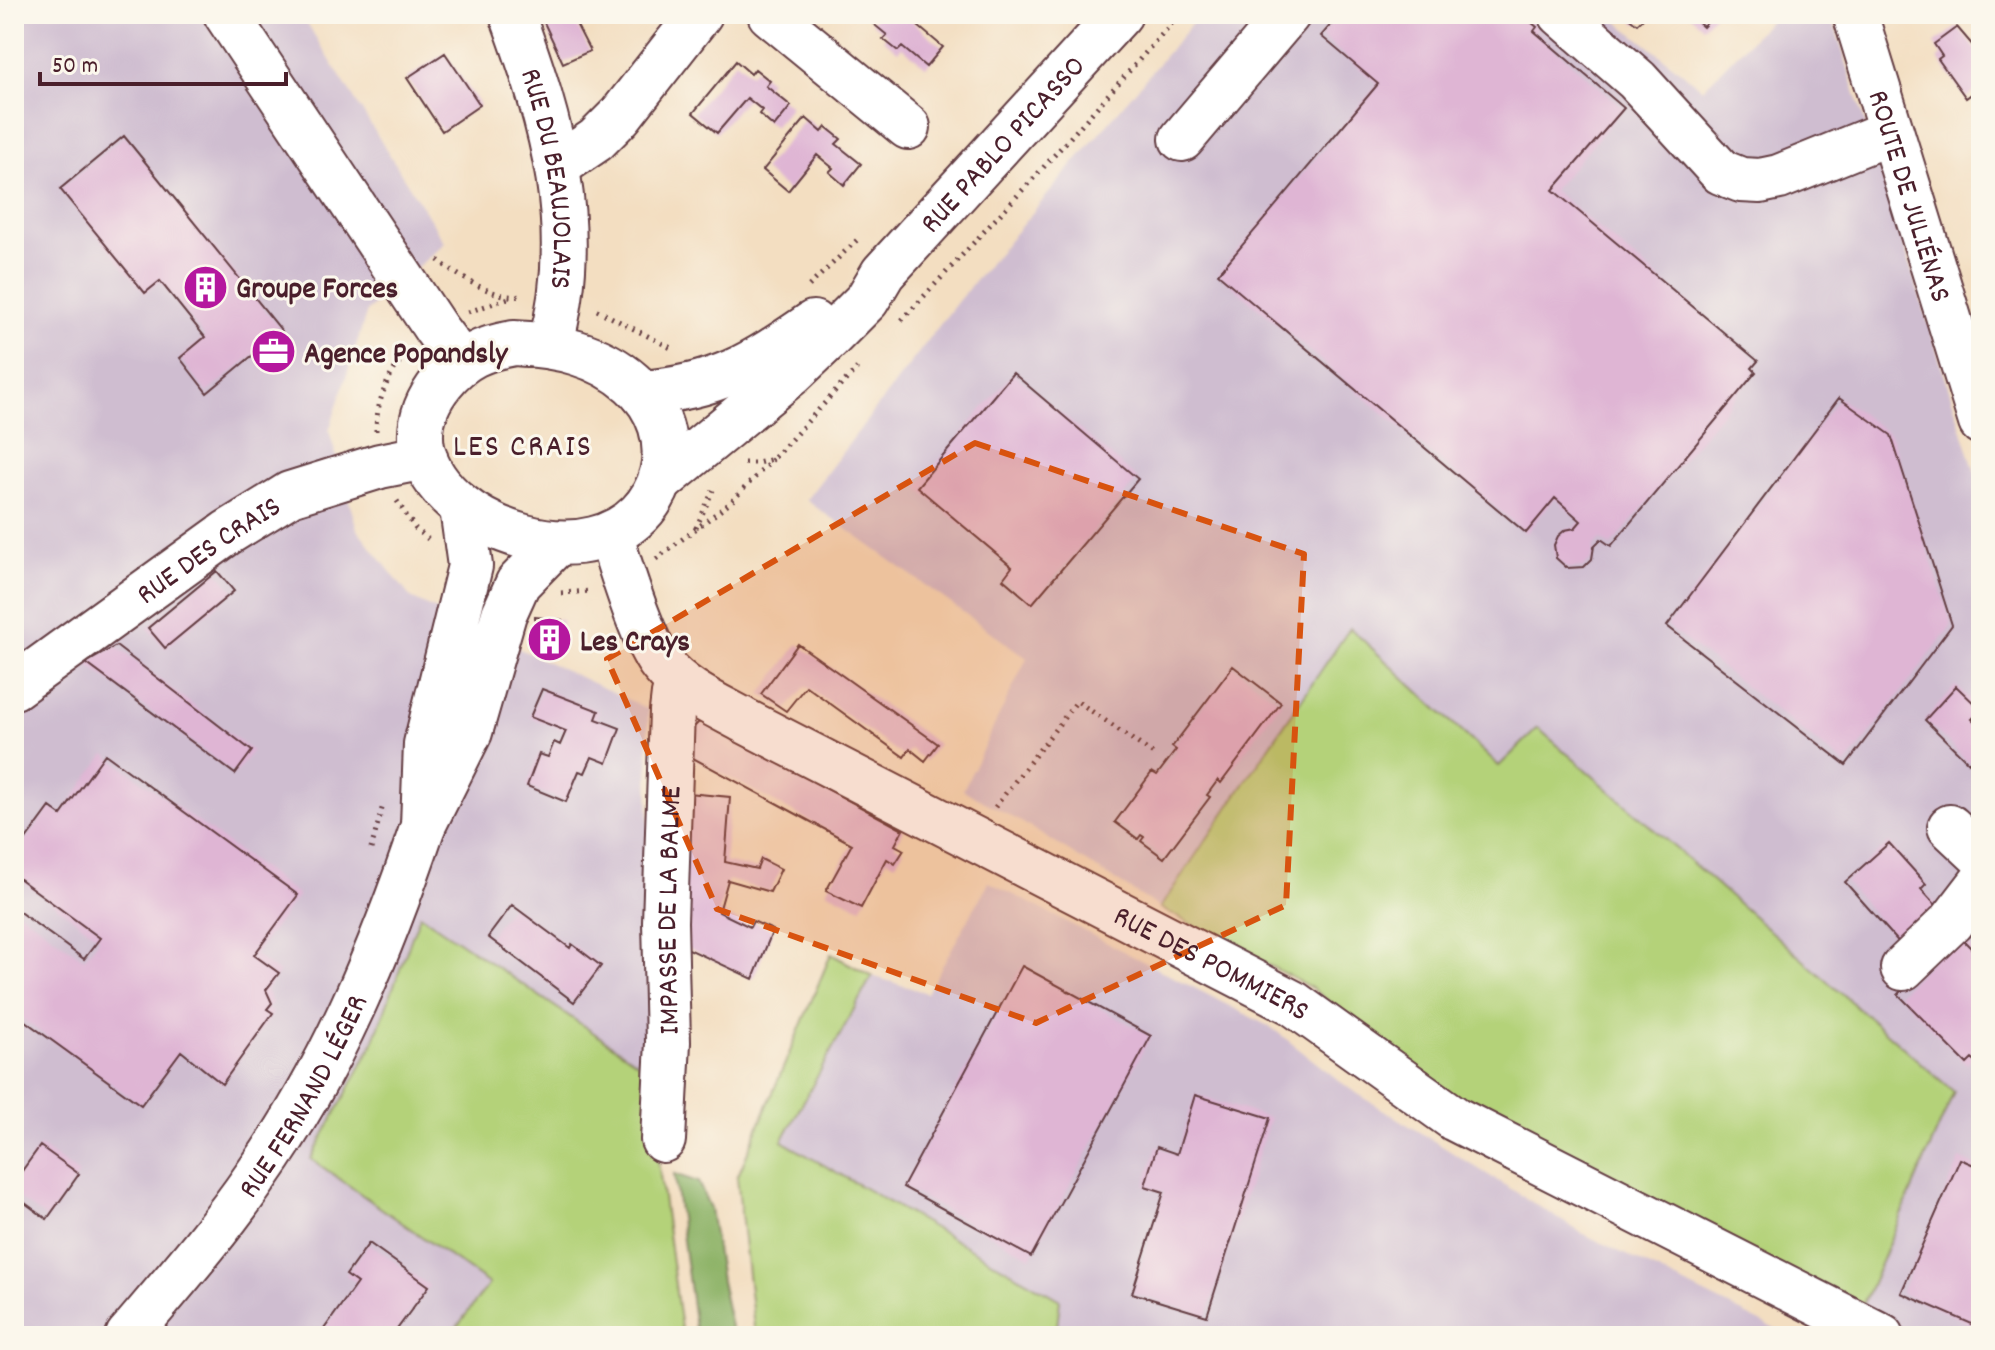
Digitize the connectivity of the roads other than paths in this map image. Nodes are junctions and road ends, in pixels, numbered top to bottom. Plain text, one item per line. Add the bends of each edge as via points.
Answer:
1 (226, 14) edge
2 (512, 14) edge
3 (700, 14) edge
4 (770, 14) edge
5 (1120, 14) edge
6 (1288, 14) edge
7 (1561, 14) edge
8 (1855, 14) edge
9 (908, 127) dead end
10 (1890, 132) junction
11 (1182, 139) dead end
12 (559, 165) junction
13 (883, 273) junction
14 (448, 346) junction
15 (550, 346) junction
16 (642, 393) junction
17 (1981, 422) edge
18 (425, 457) junction
19 (662, 480) junction
20 (462, 508) junction
21 (610, 534) junction
22 (557, 543) junction
23 (681, 684) junction
24 (14, 687) edge
25 (443, 749) junction
26 (1981, 883) edge
27 (1903, 968) dead end
28 (663, 1140) dead end
29 (128, 1336) edge
30 (1882, 1336) edge

1 - 14 street
2 - 12 street, RUE DU BEAUJOLAIS
3 - 12 street via 620,116
4 - 9 street
5 - 13 street, RUE PABLO PICASSO
6 - 11 street
7 - 10 street via 1637,80 1721,172 1741,180 1779,177
8 - 10 street, ROUTE DE JULIÉNAS
10 - 17 street, ROUTE DE JULIÉNAS
12 - 15 street, RUE DU BEAUJOLAIS via 563,263
13 - 16 street, RUE PABLO PICASSO via 750,365 692,387
13 - 19 street, RUE PABLO PICASSO via 867,300 830,337
14 - 15 street
14 - 18 street via 428,407
15 - 16 street via 603,363
16 - 19 street via 663,440
18 - 20 street via 440,485
18 - 24 street, RUE DES CRAIS via 290,494 227,533
19 - 21 street via 641,514
20 - 22 street via 505,532
20 - 25 street, RUE FERNAND LÉGER via 470,566
21 - 22 street
21 - 23 street, RUE DES POMMIERS via 651,650
22 - 25 street, RUE FERNAND LÉGER via 518,583 470,732
23 - 28 street, IMPASSE DE LA BALME via 672,711
23 - 30 street, RUE DES POMMIERS via 1293,1003 1455,1119
25 - 29 street, RUE FERNAND LÉGER via 401,891 360,994 302,1106 249,1186
26 - 27 street via 1951,922

